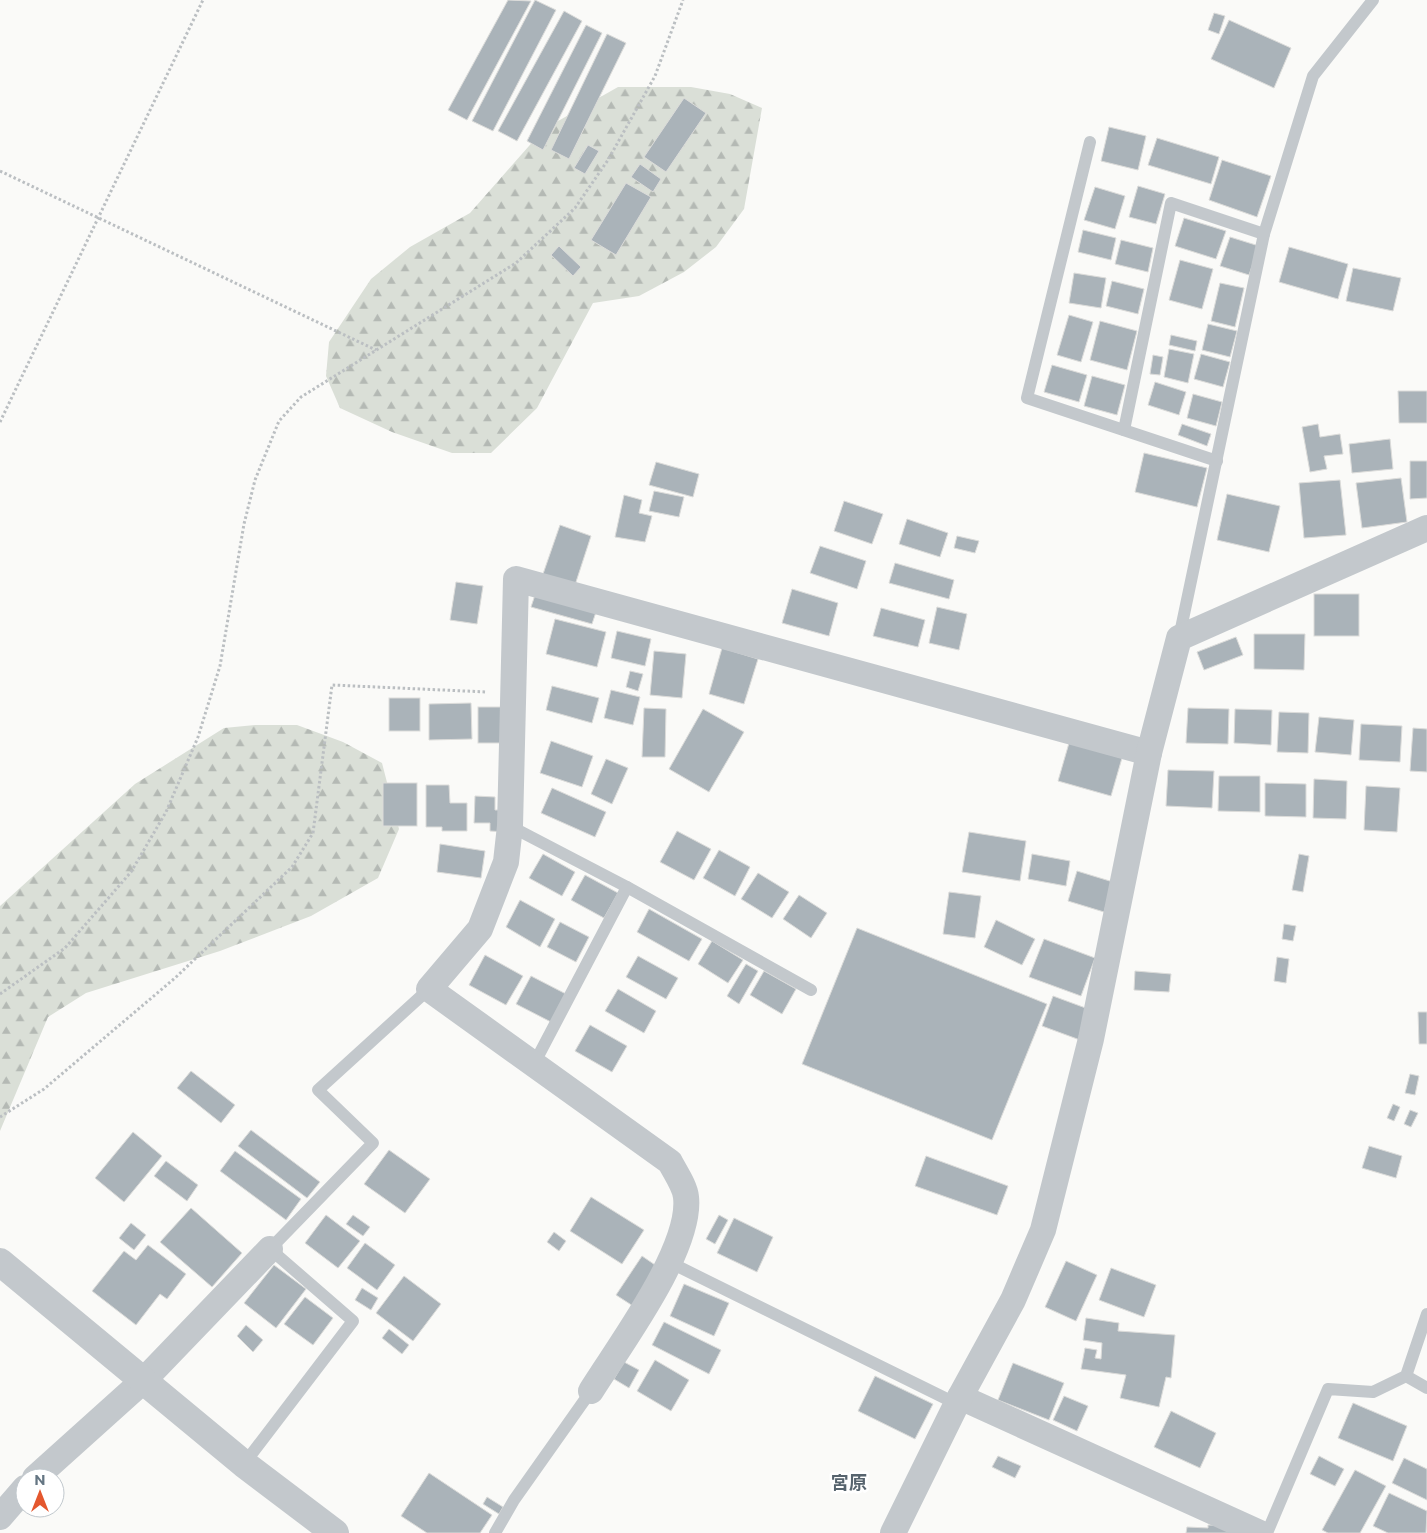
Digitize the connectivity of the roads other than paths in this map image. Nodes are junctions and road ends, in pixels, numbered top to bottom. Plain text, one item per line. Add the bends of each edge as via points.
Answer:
1 (1373, 0) edge
2 (1090, 142) dead end
3 (1264, 234) junction
4 (1124, 430) junction
5 (1216, 461) junction
6 (1427, 528) edge
7 (1179, 638) junction
8 (1149, 754) junction
9 (510, 826) junction
10 (627, 887) junction
11 (430, 989) junction
12 (812, 990) dead end
13 (534, 1064) junction
14 (270, 1249) junction
15 (0, 1262) edge
16 (671, 1263) junction
17 (1427, 1314) edge
18 (1406, 1376) junction
19 (144, 1380) junction
20 (1427, 1388) edge
21 (591, 1392) joint
22 (959, 1401) junction
23 (244, 1464) junction
24 (46, 1468) edge
25 (15, 1500) edge
26 (0, 1518) edge
27 (335, 1533) edge
28 (495, 1533) edge
29 (893, 1533) edge
30 (1260, 1533) edge
31 (1267, 1533) edge

1 - 3 lane via 1313,76
2 - 4 lane via 1027,398
3 - 4 lane via 1171,203
3 - 5 lane
4 - 5 lane
5 - 7 lane
6 - 7 street
7 - 8 street
8 - 9 street via 516,579
8 - 22 street via 1092,1039 1043,1230 1013,1300
9 - 10 lane
9 - 11 street via 506,862 480,929
10 - 12 lane
10 - 13 lane
11 - 13 street
11 - 14 lane via 318,1090 373,1143
13 - 16 street via 670,1162 686,1196 685,1216
14 - 19 street
14 - 23 lane via 353,1321
15 - 19 street
16 - 21 street
16 - 22 lane
17 - 18 lane
18 - 20 lane
18 - 31 lane via 1373,1392 1328,1389
19 - 23 street
19 - 24 street
21 - 28 lane via 514,1500
22 - 29 street
22 - 30 street
23 - 27 street
25 - 26 street

